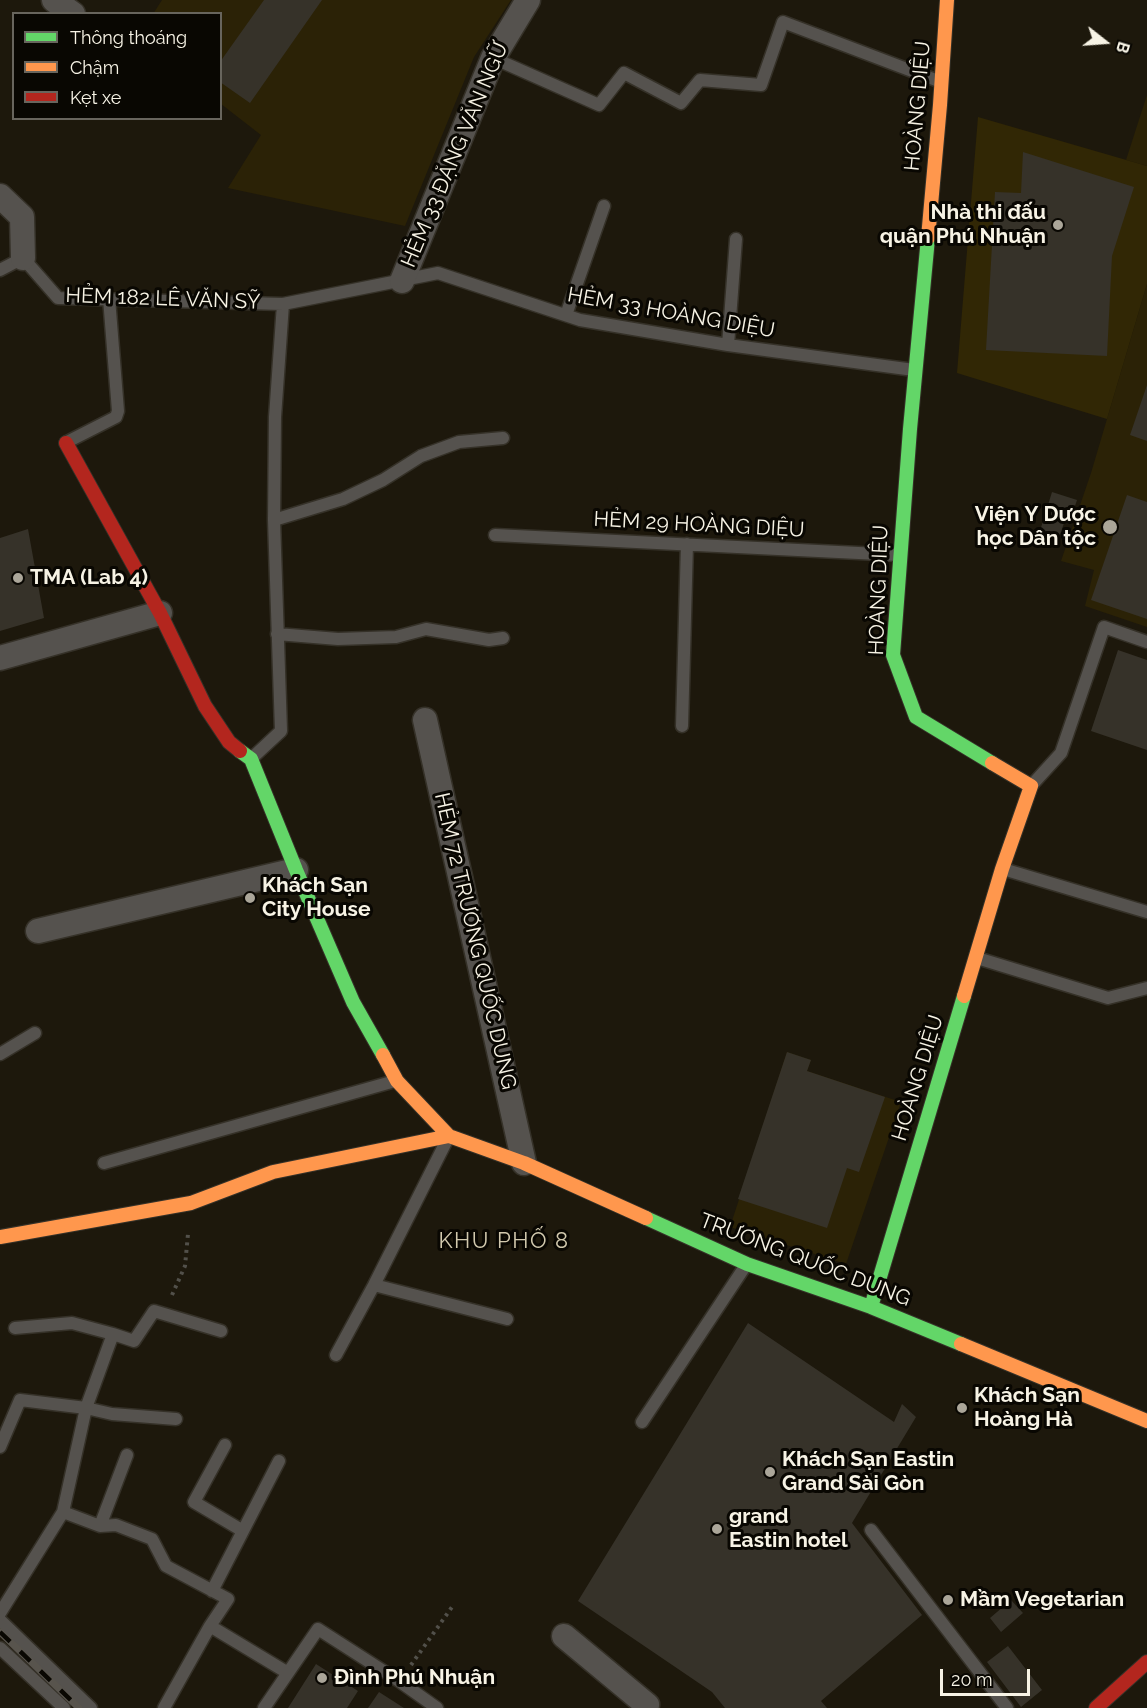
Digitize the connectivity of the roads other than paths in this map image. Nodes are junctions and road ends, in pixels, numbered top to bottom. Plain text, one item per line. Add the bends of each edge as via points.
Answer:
1 (54, 0) edge
2 (528, 0) edge
3 (948, 0) edge
4 (70, 12) edge
5 (493, 58) junction
6 (942, 83) junction
7 (0, 196) edge
8 (604, 206) dead end
9 (736, 238) dead end
10 (23, 258) junction
11 (0, 270) edge
12 (402, 280) junction
13 (109, 298) junction
14 (283, 304) junction
15 (566, 315) junction
16 (728, 345) junction
17 (915, 370) junction
18 (503, 438) dead end
19 (66, 442) joint
20 (274, 520) junction
21 (495, 535) dead end
22 (687, 544) junction
23 (901, 555) junction
24 (160, 613) junction
25 (277, 634) junction
26 (503, 638) dead end
27 (1147, 642) edge
28 (0, 658) edge
29 (425, 720) dead end
30 (682, 726) dead end
31 (251, 759) junction
32 (1031, 786) junction
33 (1002, 869) junction
34 (296, 870) junction
35 (1147, 912) edge
36 (38, 931) dead end
37 (976, 957) junction
38 (1147, 988) edge
39 (35, 1033) dead end
40 (0, 1054) edge
41 (397, 1081) junction
42 (449, 1136) junction
43 (104, 1163) dead end
44 (524, 1163) junction
45 (0, 1237) edge
46 (747, 1264) junction
47 (374, 1285) junction
48 (871, 1307) junction
49 (507, 1319) dead end
50 (15, 1328) dead end
51 (221, 1331) dead end
52 (113, 1334) junction
53 (336, 1355) dead end
54 (86, 1408) junction
55 (176, 1419) dead end
56 (1147, 1421) edge
57 (642, 1422) dead end
58 (225, 1445) dead end
59 (0, 1447) edge
60 (127, 1455) dead end
61 (279, 1461) dead end
62 (63, 1512) junction
63 (100, 1526) junction
64 (871, 1530) dead end
65 (243, 1531) junction
66 (213, 1591) junction
67 (0, 1613) edge
68 (0, 1620) edge
69 (210, 1626) junction
70 (564, 1636) dead end
71 (0, 1648) edge
72 (1147, 1662) edge
73 (288, 1673) junction
74 (64, 1708) edge
75 (91, 1708) edge
76 (164, 1708) edge
77 (264, 1708) edge
78 (437, 1708) edge
79 (646, 1708) edge
80 (1007, 1708) edge
81 (1096, 1708) edge

1 - 4 street
2 - 5 street, HẺM 33 ĐẶNG VĂN NGỮ
3 - 6 street, HOÀNG DIỆU
5 - 6 lane via 599,105 624,73 681,103 700,80 761,85 783,22
5 - 12 street, HẺM 33 ĐẶNG VĂN NGỮ
6 - 17 street, HOÀNG DIỆU
7 - 10 street via 22,217
8 - 15 lane
9 - 16 lane
10 - 11 lane
10 - 13 lane, HẺM 182 LÊ VĂN SỸ via 58,297
12 - 14 lane, HẺM 33 HOÀNG DIỆU
12 - 15 lane, HẺM 33 HOÀNG DIỆU via 438,273
13 - 14 lane, HẺM 182 LÊ VĂN SỸ
13 - 19 lane via 118,411 116,417
14 - 20 lane via 275,417
15 - 16 lane, HẺM 33 HOÀNG DIỆU
16 - 17 lane, HẺM 33 HOÀNG DIỆU
17 - 23 street, HOÀNG DIỆU
18 - 20 lane via 450,445 421,456 343,499
19 - 24 street
20 - 25 lane
21 - 22 lane, HẺM 29 HOÀNG DIỆU
22 - 23 lane, HẺM 29 HOÀNG DIỆU
22 - 30 lane
23 - 32 street, HOÀNG DIỆU via 893,655 916,717
24 - 28 street
24 - 31 street via 205,706 229,742
25 - 26 lane via 338,639 396,637 426,629 489,640
25 - 31 lane via 281,731
27 - 32 lane via 1104,627 1061,753
29 - 44 street, HẺM 72 TRƯƠNG QUỐC DUNG
31 - 34 street
32 - 33 street, HOÀNG DIỆU
33 - 35 lane
33 - 37 street, HOÀNG DIỆU
34 - 36 street
34 - 41 street via 353,1002
37 - 38 lane via 1108,998
37 - 48 street, HOÀNG DIỆU
39 - 40 lane
41 - 42 street
41 - 43 lane
42 - 44 street, TRƯƠNG QUỐC DUNG
42 - 45 street via 273,1172 191,1203
42 - 47 lane
44 - 46 street, TRƯƠNG QUỐC DUNG
46 - 48 street, TRƯƠNG QUỐC DUNG
46 - 57 lane
47 - 49 lane
47 - 53 lane
48 - 56 street, TRƯƠNG QUỐC DUNG
50 - 52 lane via 72,1323
51 - 52 lane via 154,1311 134,1341
52 - 54 lane
54 - 55 lane
54 - 59 lane via 20,1400
54 - 62 lane
58 - 65 lane via 194,1502
60 - 63 lane
61 - 65 lane
62 - 63 lane
62 - 67 lane
63 - 66 lane via 116,1525 152,1539 166,1566
64 - 80 lane
65 - 66 lane
66 - 69 lane via 228,1599
68 - 75 lane
69 - 73 lane
69 - 76 lane
70 - 79 street
71 - 74 lane
72 - 81 street
73 - 77 lane
73 - 78 lane via 318,1629

